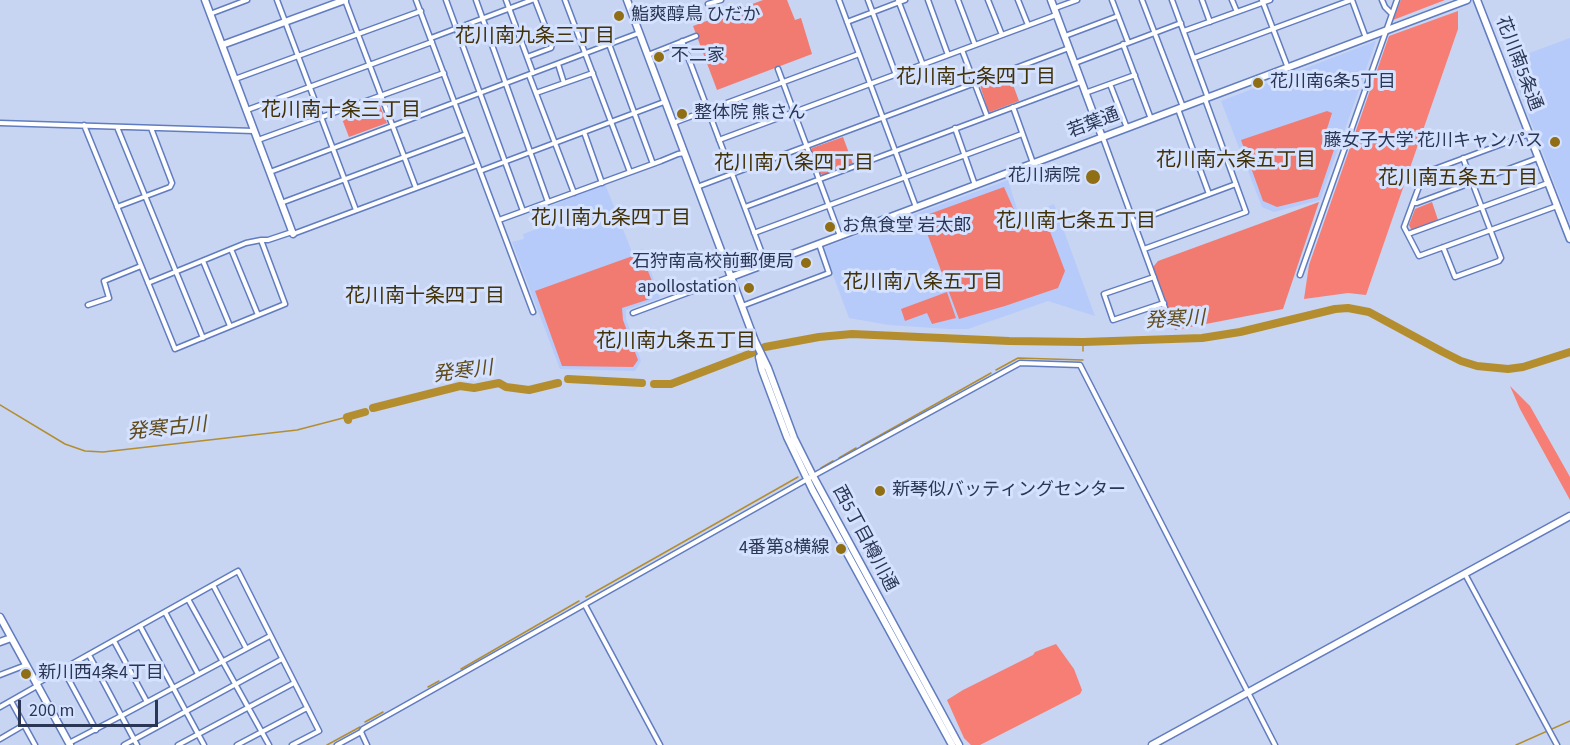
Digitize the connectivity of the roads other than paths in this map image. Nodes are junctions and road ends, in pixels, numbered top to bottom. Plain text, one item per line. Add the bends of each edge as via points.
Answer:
1 (205, 0) edge
2 (247, 0) edge
3 (277, 0) edge
4 (345, 0) edge
5 (416, 0) edge
6 (446, 0) edge
7 (476, 0) edge
8 (506, 0) edge
9 (533, 0) edge
10 (566, 0) edge
11 (627, 0) edge
12 (720, 0) edge
13 (839, 0) edge
14 (868, 0) edge
15 (905, 0) edge
16 (928, 0) edge
17 (958, 0) edge
18 (988, 0) edge
19 (1018, 0) edge
20 (1051, 0) edge
21 (1077, 0) edge
22 (1112, 0) edge
23 (1142, 0) edge
24 (1172, 0) edge
25 (1202, 0) edge
26 (1232, 0) edge
27 (1270, 0) edge
28 (1351, 0) edge
29 (1382, 0) edge
30 (1397, 0) edge
31 (1467, 0) edge
32 (1477, 0) edge
33 (898, 1) edge
34 (1263, 1) edge
35 (708, 4) dead end
36 (509, 9) junction
37 (421, 11) junction
38 (872, 12) junction
39 (1055, 12) junction
40 (1237, 12) junction
41 (210, 14) junction
42 (1392, 14) junction
43 (1118, 16) junction
44 (483, 18) junction
45 (285, 22) junction
46 (847, 22) junction
47 (1210, 22) junction
48 (1181, 23) junction
49 (1028, 25) junction
50 (458, 28) junction
51 (1273, 29) junction
52 (1386, 30) junction
53 (1184, 31) junction
54 (639, 33) junction
55 (1155, 33) junction
56 (358, 34) junction
57 (1002, 35) junction
58 (696, 36) dead end
59 (1064, 36) junction
60 (1366, 38) junction
61 (431, 40) junction
62 (682, 41) junction
63 (1126, 43) junction
64 (609, 44) junction
65 (222, 45) junction
66 (975, 45) junction
67 (1069, 48) junction
68 (962, 50) junction
69 (585, 53) junction
70 (859, 54) junction
71 (647, 55) junction
72 (948, 55) junction
73 (299, 56) junction
74 (527, 57) junction
75 (1194, 58) junction
76 (1074, 63) junction
77 (370, 64) junction
78 (558, 64) junction
79 (922, 65) junction
80 (1288, 68) junction
81 (778, 69) dead end
82 (444, 73) junction
83 (593, 73) junction
84 (531, 74) junction
85 (896, 75) junction
86 (1135, 75) junction
87 (235, 79) junction
88 (783, 82) junction
89 (1081, 82) junction
90 (564, 83) junction
91 (506, 84) junction
92 (870, 84) junction
93 (974, 84) junction
94 (1110, 84) junction
95 (310, 87) junction
96 (480, 93) junction
97 (536, 93) junction
98 (1085, 93) junction
99 (381, 95) junction
100 (1206, 98) junction
101 (664, 102) junction
102 (455, 103) junction
103 (1013, 107) junction
104 (1180, 108) junction
105 (247, 110) junction
106 (708, 110) junction
107 (795, 112) junction
108 (633, 113) junction
109 (987, 116) junction
110 (321, 117) junction
111 (883, 117) junction
112 (1151, 119) junction
113 (611, 121) junction
114 (0, 123) edge
115 (673, 123) junction
116 (84, 125) junction
117 (393, 126) junction
118 (117, 127) junction
119 (152, 128) junction
120 (955, 128) junction
121 (1127, 128) junction
122 (254, 131) junction
123 (584, 132) junction
124 (466, 134) junction
125 (1022, 134) junction
126 (1528, 134) junction
127 (1102, 137) junction
128 (258, 140) junction
129 (719, 140) junction
130 (554, 143) junction
131 (807, 146) junction
132 (332, 149) junction
133 (895, 150) junction
134 (529, 152) junction
135 (684, 153) junction
136 (965, 155) junction
137 (405, 157) junction
138 (1463, 158) junction
139 (1538, 158) junction
140 (506, 161) junction
141 (1033, 163) junction
142 (653, 164) junction
143 (478, 165) junction
144 (480, 171) junction
145 (270, 172) junction
146 (630, 172) junction
147 (732, 174) junction
148 (905, 177) junction
149 (344, 179) junction
150 (819, 179) junction
151 (602, 183) junction
152 (1472, 183) junction
153 (1549, 183) junction
154 (1236, 184) junction
155 (975, 185) junction
156 (697, 187) junction
157 (416, 188) junction
158 (574, 193) junction
159 (1209, 194) junction
160 (146, 197) junction
161 (548, 202) junction
162 (281, 203) junction
163 (1413, 203) junction
164 (829, 206) junction
165 (1557, 206) junction
166 (117, 207) junction
167 (745, 207) junction
168 (916, 207) junction
169 (1481, 207) junction
170 (356, 210) junction
171 (523, 211) junction
172 (499, 220) junction
173 (1134, 222) junction
174 (1490, 231) junction
175 (293, 233) junction
176 (754, 233) junction
177 (1408, 234) junction
178 (840, 236) junction
179 (1570, 239) edge
180 (261, 240) junction
181 (819, 244) junction
182 (1443, 247) junction
183 (231, 249) junction
184 (1144, 249) junction
185 (203, 261) junction
186 (766, 264) junction
187 (141, 266) junction
188 (176, 271) junction
189 (1300, 275) dead end
190 (731, 277) junction
191 (1154, 277) junction
192 (148, 283) junction
193 (1164, 303) junction
194 (88, 305) dead end
195 (742, 306) junction
196 (533, 312) dead end
197 (633, 314) dead end
198 (258, 315) junction
199 (1168, 316) dead end
200 (230, 327) junction
201 (203, 338) junction
202 (811, 478) junction
203 (1570, 516) edge
204 (1464, 574) junction
205 (213, 585) junction
206 (188, 599) junction
207 (585, 605) junction
208 (165, 612) junction
209 (0, 617) edge
210 (140, 626) junction
211 (270, 636) junction
212 (11, 638) junction
213 (114, 641) junction
214 (0, 642) edge
215 (246, 648) junction
216 (88, 655) junction
217 (282, 659) junction
218 (222, 661) junction
219 (26, 665) junction
220 (63, 669) junction
221 (198, 674) junction
222 (0, 675) edge
223 (294, 682) junction
224 (37, 685) junction
225 (236, 685) junction
226 (173, 688) junction
227 (1248, 692) junction
228 (11, 701) junction
229 (147, 702) junction
230 (0, 705) edge
231 (249, 708) junction
232 (307, 708) junction
233 (185, 711) junction
234 (121, 716) junction
235 (24, 725) junction
236 (96, 730) junction
237 (262, 732) junction
238 (361, 732) junction
239 (198, 734) junction
240 (0, 739) edge
241 (134, 740) junction
242 (69, 744) edge
243 (35, 745) edge
244 (124, 745) edge
245 (137, 745) edge
246 (178, 745) edge
247 (204, 745) edge
248 (237, 745) edge
249 (269, 745) edge
250 (292, 745) edge
251 (337, 745) edge
252 (367, 745) edge
253 (660, 745) edge
254 (952, 745) edge
255 (959, 745) edge
256 (1152, 745) edge
257 (1275, 745) edge
258 (1557, 745) edge

1 - 41 street
2 - 41 street
3 - 45 street
4 - 45 street
4 - 56 street
5 - 37 street
6 - 50 street
7 - 44 street
8 - 36 street
9 - 36 street
9 - 74 street via 552,44 551,48
10 - 69 street
11 - 54 street, 西5丁目樽川通
12 - 35 street
13 - 46 street
14 - 38 street
15 - 33 street
16 - 72 street
17 - 66 street
18 - 57 street
19 - 49 street
20 - 39 street
21 - 39 street
22 - 43 street
23 - 55 street
24 - 48 street
25 - 47 street
26 - 40 street
27 - 34 street
28 - 51 street
28 - 60 street
29 - 42 street
30 - 42 street
31 - 52 street, 若葉通
32 - 126 street, 花川南5条通
33 - 38 street
33 - 79 street
34 - 40 street
34 - 51 street
36 - 44 street
36 - 74 street
37 - 56 street
37 - 61 street
38 - 46 street
38 - 85 street
39 - 49 street
39 - 59 street
40 - 47 street
41 - 65 street
42 - 52 street
43 - 59 street
43 - 63 street
44 - 50 street
44 - 91 street
45 - 65 street
45 - 73 street
46 - 70 street
47 - 53 street
48 - 53 street
48 - 55 street
49 - 57 street
50 - 61 street
50 - 96 street
51 - 75 street
51 - 80 street
52 - 60 street, 若葉通
52 - 189 street
53 - 75 street
54 - 64 street
54 - 71 street, 西5丁目樽川通
55 - 63 street
55 - 104 street
56 - 73 street
56 - 77 street
57 - 66 street
58 - 62 street
59 - 67 street
60 - 80 street, 若葉通
61 - 77 street
61 - 82 street
62 - 71 street
62 - 106 street
63 - 76 street
63 - 86 street
64 - 69 street
64 - 108 street
65 - 87 street
66 - 68 street
67 - 76 street
67 - 93 street
68 - 72 street
68 - 93 street
69 - 78 street
69 - 83 street
70 - 88 street
70 - 92 street
71 - 101 street, 西5丁目樽川通
72 - 79 street
73 - 87 street
73 - 95 street
74 - 84 street
75 - 100 street
76 - 89 street
77 - 95 street
77 - 99 street
78 - 84 street
78 - 90 street
79 - 85 street
80 - 100 street, 若葉通
81 - 88 street
82 - 99 street
82 - 102 street
83 - 90 street
83 - 113 street
84 - 91 street
84 - 97 street
85 - 92 street
86 - 94 street
86 - 112 street
87 - 105 street
88 - 106 street
88 - 107 street
89 - 98 street
89 - 103 street
90 - 97 street
91 - 96 street
91 - 134 street
92 - 107 street
92 - 111 street
93 - 109 street
93 - 111 street
94 - 98 street
94 - 121 street
95 - 105 street
95 - 110 street
96 - 102 street
96 - 140 street
97 - 130 street
98 - 127 street
99 - 110 street
99 - 117 street
100 - 104 street, 若葉通
100 - 154 street
101 - 108 street
101 - 115 street, 西5丁目樽川通
102 - 117 street
102 - 124 street
103 - 109 street
103 - 125 street
104 - 112 street, 若葉通
104 - 159 street
105 - 122 street
106 - 115 street
106 - 129 street
107 - 129 street
107 - 131 street
108 - 113 street
108 - 142 street
109 - 120 street
110 - 128 street
110 - 132 street
111 - 131 street
111 - 133 street
112 - 121 street, 若葉通
113 - 123 street
113 - 146 street
114 - 116 street
115 - 135 street, 西5丁目樽川通
116 - 118 street
116 - 166 street
117 - 132 street
117 - 137 street
118 - 119 street
118 - 160 street
119 - 122 street
119 - 160 street via 172,183
120 - 133 street
120 - 136 street
121 - 127 street, 若葉通
122 - 128 street
123 - 130 street
123 - 151 street
124 - 137 street
124 - 143 street
125 - 136 street
125 - 141 street
126 - 138 street
126 - 139 street, 花川南5条通
127 - 141 street, 若葉通
127 - 173 street
128 - 145 street
129 - 147 street
130 - 134 street
130 - 158 street
131 - 147 street
131 - 150 street
132 - 145 street
132 - 149 street
133 - 148 street
133 - 150 street
134 - 140 street
134 - 161 street
135 - 142 street
135 - 156 street, 西5丁目樽川通
136 - 148 street
136 - 155 street
137 - 149 street
137 - 157 street
138 - 152 street
138 - 163 street via 1424,173
139 - 152 street
139 - 153 street, 花川南5条通
140 - 144 street
140 - 171 street
141 - 155 street, 若葉通
142 - 146 street
143 - 144 street
143 - 157 street
144 - 172 street
145 - 162 street
146 - 151 street
147 - 156 street
147 - 167 street
148 - 164 street
148 - 168 street
149 - 162 street
149 - 170 street
150 - 164 street
150 - 167 street
151 - 158 street
152 - 163 street
152 - 169 street
153 - 165 street, 花川南5条通
153 - 169 street
154 - 159 street
154 - 184 street via 1246,212
155 - 168 street, 若葉通
156 - 190 street, 西5丁目樽川通
157 - 170 street
158 - 161 street
159 - 173 street
160 - 166 street
160 - 188 street
161 - 171 street
162 - 175 street
163 - 177 street via 1404,227
164 - 176 street
164 - 178 street
165 - 174 street
165 - 179 street, 花川南5条通
166 - 187 street
167 - 176 street
168 - 178 street, 若葉通
169 - 174 street
169 - 177 street
170 - 175 street
171 - 172 street
172 - 196 street
173 - 184 street
174 - 182 street
174 - 182 street via 1499,261 1455,277
175 - 180 street
176 - 186 street
177 - 182 street via 1419,256
178 - 181 street, 若葉通
180 - 183 street
180 - 198 street via 285,304
181 - 186 street, 若葉通
181 - 195 street via 829,273
183 - 185 street
183 - 198 street
184 - 191 street
185 - 188 street
185 - 200 street
186 - 190 street, 若葉通
187 - 192 street
187 - 194 street via 104,281 109,298
188 - 192 street
188 - 201 street
190 - 195 street, 西5丁目樽川通
190 - 197 street
191 - 193 street
191 - 193 street via 1104,294 1113,320
192 - 201 street via 175,350
193 - 199 street
195 - 202 street, 西5丁目樽川通 via 787,437
198 - 200 street
200 - 201 street
202 - 207 street
202 - 227 street via 1020,363 1080,365
202 - 254 street, 西5丁目樽川通
202 - 255 street, 西5丁目樽川通
203 - 204 street
204 - 227 street
204 - 258 street
205 - 206 street
205 - 211 street via 238,571
205 - 215 street
206 - 208 street
206 - 218 street
207 - 238 street
207 - 253 street
208 - 210 street
208 - 221 street
209 - 212 street
210 - 213 street
210 - 226 street
211 - 215 street
211 - 217 street
212 - 214 street
212 - 219 street
213 - 216 street
213 - 229 street
215 - 218 street
216 - 220 street
216 - 234 street
217 - 223 street
217 - 225 street
218 - 221 street
218 - 225 street
219 - 222 street
219 - 224 street
220 - 224 street
220 - 236 street
221 - 226 street
223 - 231 street
223 - 232 street
224 - 228 street
224 - 242 street
225 - 231 street
225 - 233 street
226 - 229 street
226 - 233 street
227 - 256 street
227 - 257 street
228 - 230 street
228 - 235 street
229 - 234 street
231 - 237 street
231 - 239 street
232 - 237 street
232 - 250 street via 319,731
233 - 239 street
233 - 241 street
234 - 236 street
234 - 241 street
235 - 240 street
235 - 243 street
236 - 242 street
237 - 248 street
237 - 249 street
238 - 251 street
238 - 252 street
239 - 246 street
239 - 247 street
241 - 244 street
241 - 245 street

